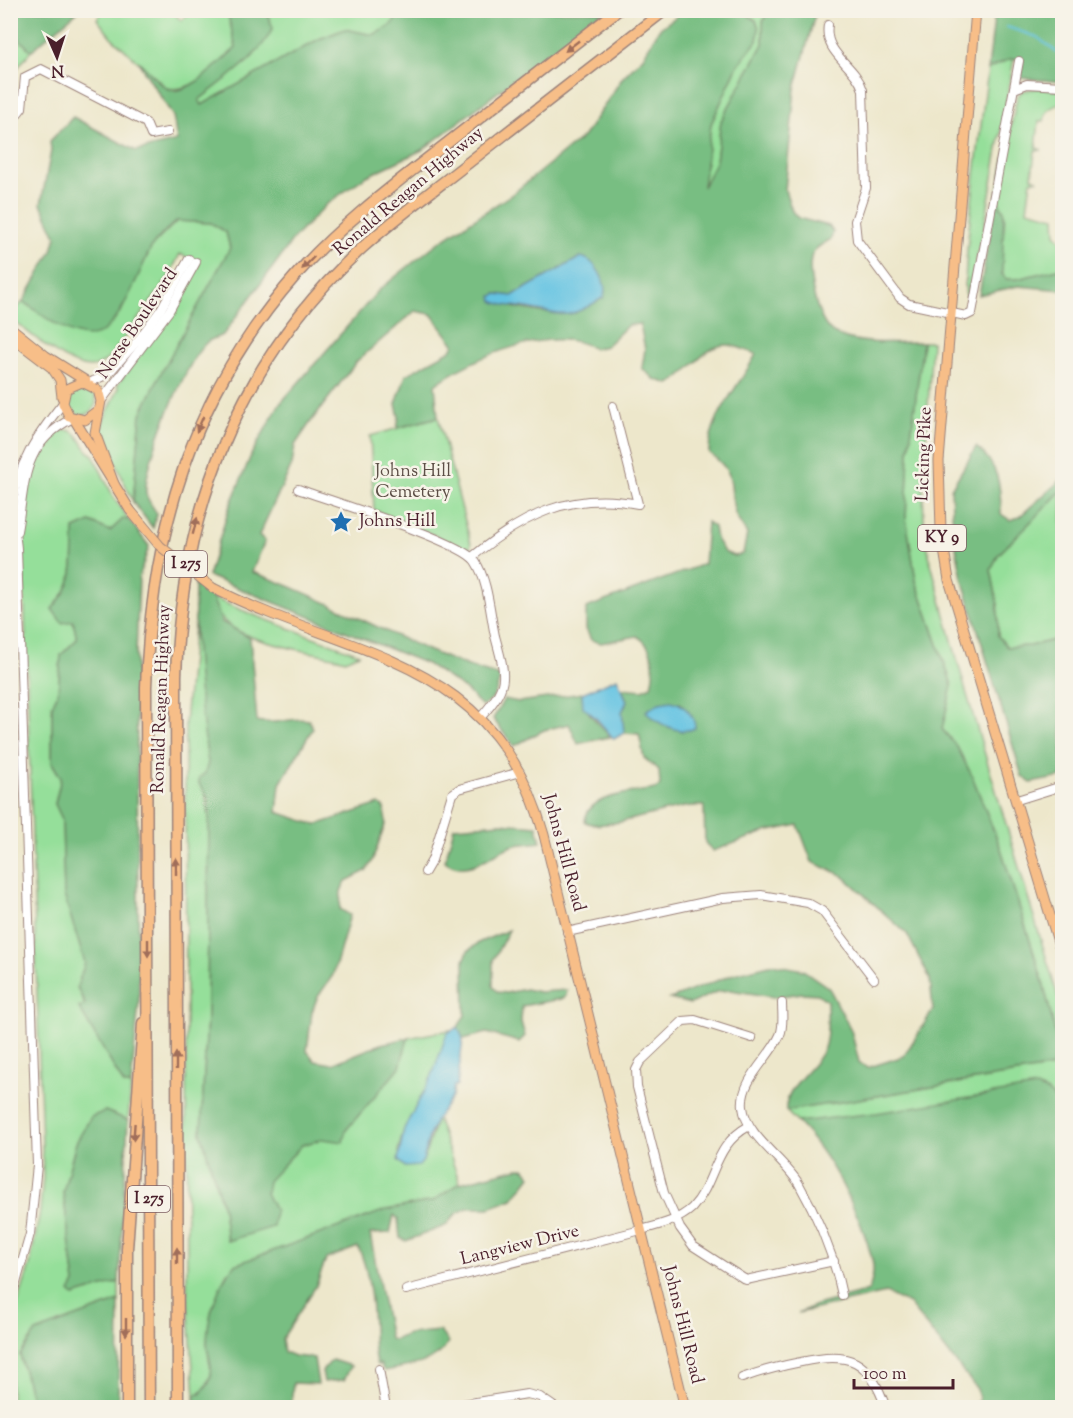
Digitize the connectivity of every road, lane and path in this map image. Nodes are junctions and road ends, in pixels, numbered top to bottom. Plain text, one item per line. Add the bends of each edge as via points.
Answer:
1 (618, 10) edge
2 (664, 10) edge
3 (976, 10) edge
4 (828, 25) dead end
5 (1019, 61) dead end
6 (1062, 86) edge
7 (1014, 89) junction
8 (10, 123) edge
9 (168, 132) dead end
10 (950, 313) junction
11 (10, 327) edge
12 (10, 336) edge
13 (89, 383) junction
14 (62, 402) junction
15 (100, 406) junction
16 (612, 406) dead end
17 (74, 418) junction
18 (114, 484) junction
19 (298, 489) dead end
20 (16, 536) junction
21 (472, 557) junction
22 (480, 718) junction
23 (520, 772) junction
24 (1062, 786) edge
25 (1017, 800) junction
26 (425, 872) dead end
27 (567, 932) junction
28 (1062, 956) edge
29 (874, 978) dead end
30 (148, 990) junction
31 (782, 1003) dead end
32 (752, 1038) dead end
33 (748, 1126) junction
34 (676, 1219) junction
35 (641, 1230) junction
36 (834, 1261) junction
37 (405, 1290) dead end
38 (842, 1295) dead end
39 (10, 1304) edge
40 (379, 1369) dead end
41 (742, 1378) dead end
42 (126, 1407) edge
43 (149, 1407) edge
44 (178, 1407) edge
45 (386, 1407) edge
46 (438, 1407) edge
47 (556, 1407) edge
48 (685, 1407) edge
49 (886, 1407) edge

1 -> 30 highway, Ronald Reagan Highway / I 275 via 379,196 322,248 253,329 202,419 174,493 152,595 147,687
44 -> 2 highway, Ronald Reagan Highway / I 275 via 176,657 187,562 211,475 255,380 280,340 322,288 413,207
3 - 10 main road, Licking Pike / KY 9
4 - 10 street via 829,43 860,79 863,90 866,188 855,221 857,240 900,298 919,308
5 - 7 street
6 - 7 street via 1027,84
7 - 10 street via 973,310 968,315
8 - 9 street via 22,108 25,77 41,69 146,123 151,135
10 - 25 main road, Licking Pike / KY 9 via 938,483 944,554 962,626
11 - 13 main road
12 - 14 main road via 59,377
13 - 14 main road via 71,385
13 - 15 main road via 98,390
13 - 15 street, Norse Boulevard via 108,374 138,340 193,261 170,311
14 - 17 main road
14 - 20 street via 32,446 16,481 12,507
15 - 17 main road via 90,418
15 - 18 main road, Johns Hill Road via 95,433
16 - 21 street via 638,504 596,500 561,504 529,518
17 - 18 main road, Johns Hill Road
17 - 20 street via 52,430 30,463 23,482
18 - 22 main road, Johns Hill Road, bridge via 160,546 213,588 411,668 449,691
19 - 21 street via 447,543
20 - 39 street via 37,1165 28,1244
21 - 22 street via 485,593 503,674 502,692
22 - 23 main road, Johns Hill Road
23 - 26 street via 452,794
23 - 27 main road, Johns Hill Road via 537,812
24 - 25 street
25 - 28 main road, Licking Pike / KY 9
27 - 29 street via 740,895 776,897 822,910
27 - 35 main road, Johns Hill Road
30 -> 42 highway via 140,1045 129,1204
30 - 43 highway, Ronald Reagan Highway / I 275
31 - 33 street via 780,1035 744,1094
32 - 34 street via 695,1020 683,1021 639,1062 637,1087 664,1193
33 - 34 street via 726,1143 696,1202
33 - 36 street via 799,1185
34 - 35 street, Langview Drive
34 - 36 street via 693,1246 746,1280
35 - 37 street, Langview Drive
35 - 48 main road, Johns Hill Road
36 - 38 street
40 - 45 street
41 - 49 street via 823,1357 846,1358 870,1374
46 - 47 street via 527,1394

